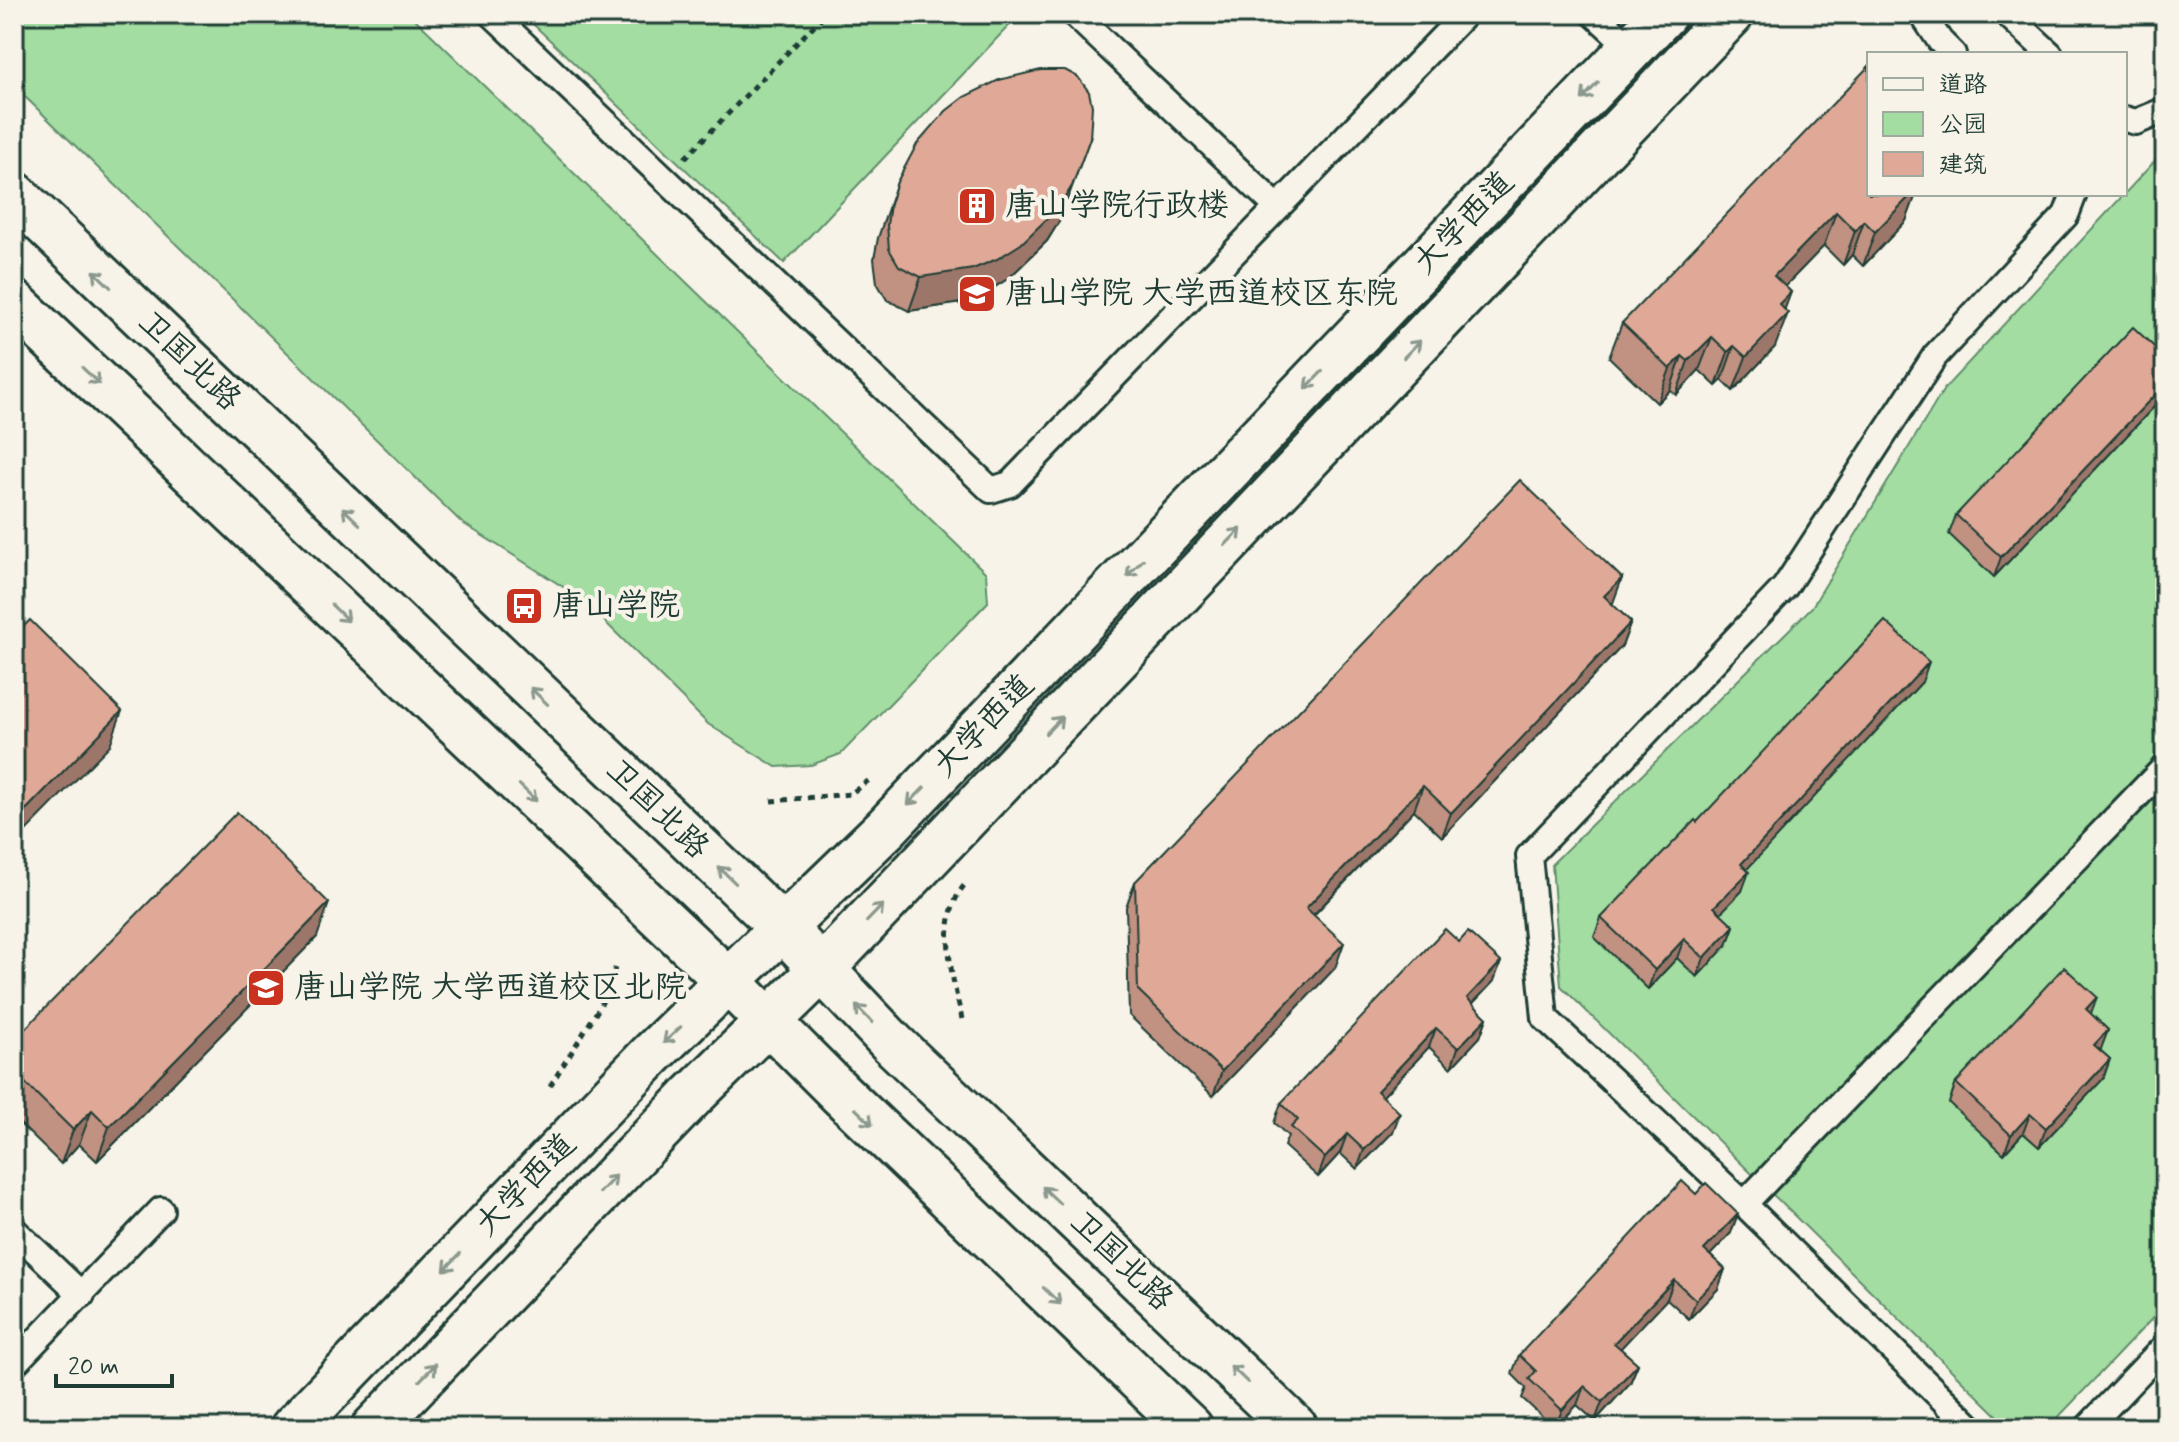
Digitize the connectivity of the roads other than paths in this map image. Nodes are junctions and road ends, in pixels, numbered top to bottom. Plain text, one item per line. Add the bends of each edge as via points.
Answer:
1 (492, 14) edge
2 (1074, 14) edge
3 (1465, 14) edge
4 (1594, 14) edge
5 (1664, 14) edge
6 (1731, 14) edge
7 (1922, 14) edge
8 (2007, 14) edge
9 (1631, 48) junction
10 (1951, 52) edge
11 (2048, 52) edge
12 (2165, 110) edge
13 (2127, 120) edge
14 (14, 194) edge
15 (2073, 196) edge
16 (1277, 207) junction
17 (14, 303) edge
18 (2165, 767) edge
19 (784, 929) junction
20 (821, 970) junction
21 (729, 982) junction
22 (768, 1023) junction
23 (1744, 1204) junction
24 (161, 1210) dead end
25 (14, 1230) edge
26 (82, 1295) junction
27 (2165, 1346) edge
28 (14, 1364) edge
29 (293, 1428) edge
30 (374, 1428) edge
31 (1190, 1428) edge
32 (1295, 1428) edge
33 (1972, 1428) edge
34 (2087, 1428) edge

1 - 16 lane via 991,490 1010,484
2 - 16 lane
3 - 16 lane
4 - 9 lane
5 - 9 main road, 大学西道
20 -> 6 main road, 大学西道
7 - 10 lane
8 - 11 lane
9 -> 19 main road, 大学西道
12 - 13 lane via 2136,122
19 -> 14 main road, 卫国北路
15 - 23 lane via 2066,215 1935,356 1785,587 1529,856 1545,1018
17 -> 21 main road
18 - 23 lane
19 - 20 main road, 卫国北路
19 - 21 main road, 大学西道
20 - 22 main road, 大学西道
32 -> 20 main road, 卫国北路
21 - 22 main road
21 -> 29 main road, 大学西道 via 651,1055
30 -> 22 main road, 大学西道
22 -> 31 main road
23 - 33 lane
24 - 26 lane
25 - 26 lane
26 - 28 lane
27 - 34 lane

